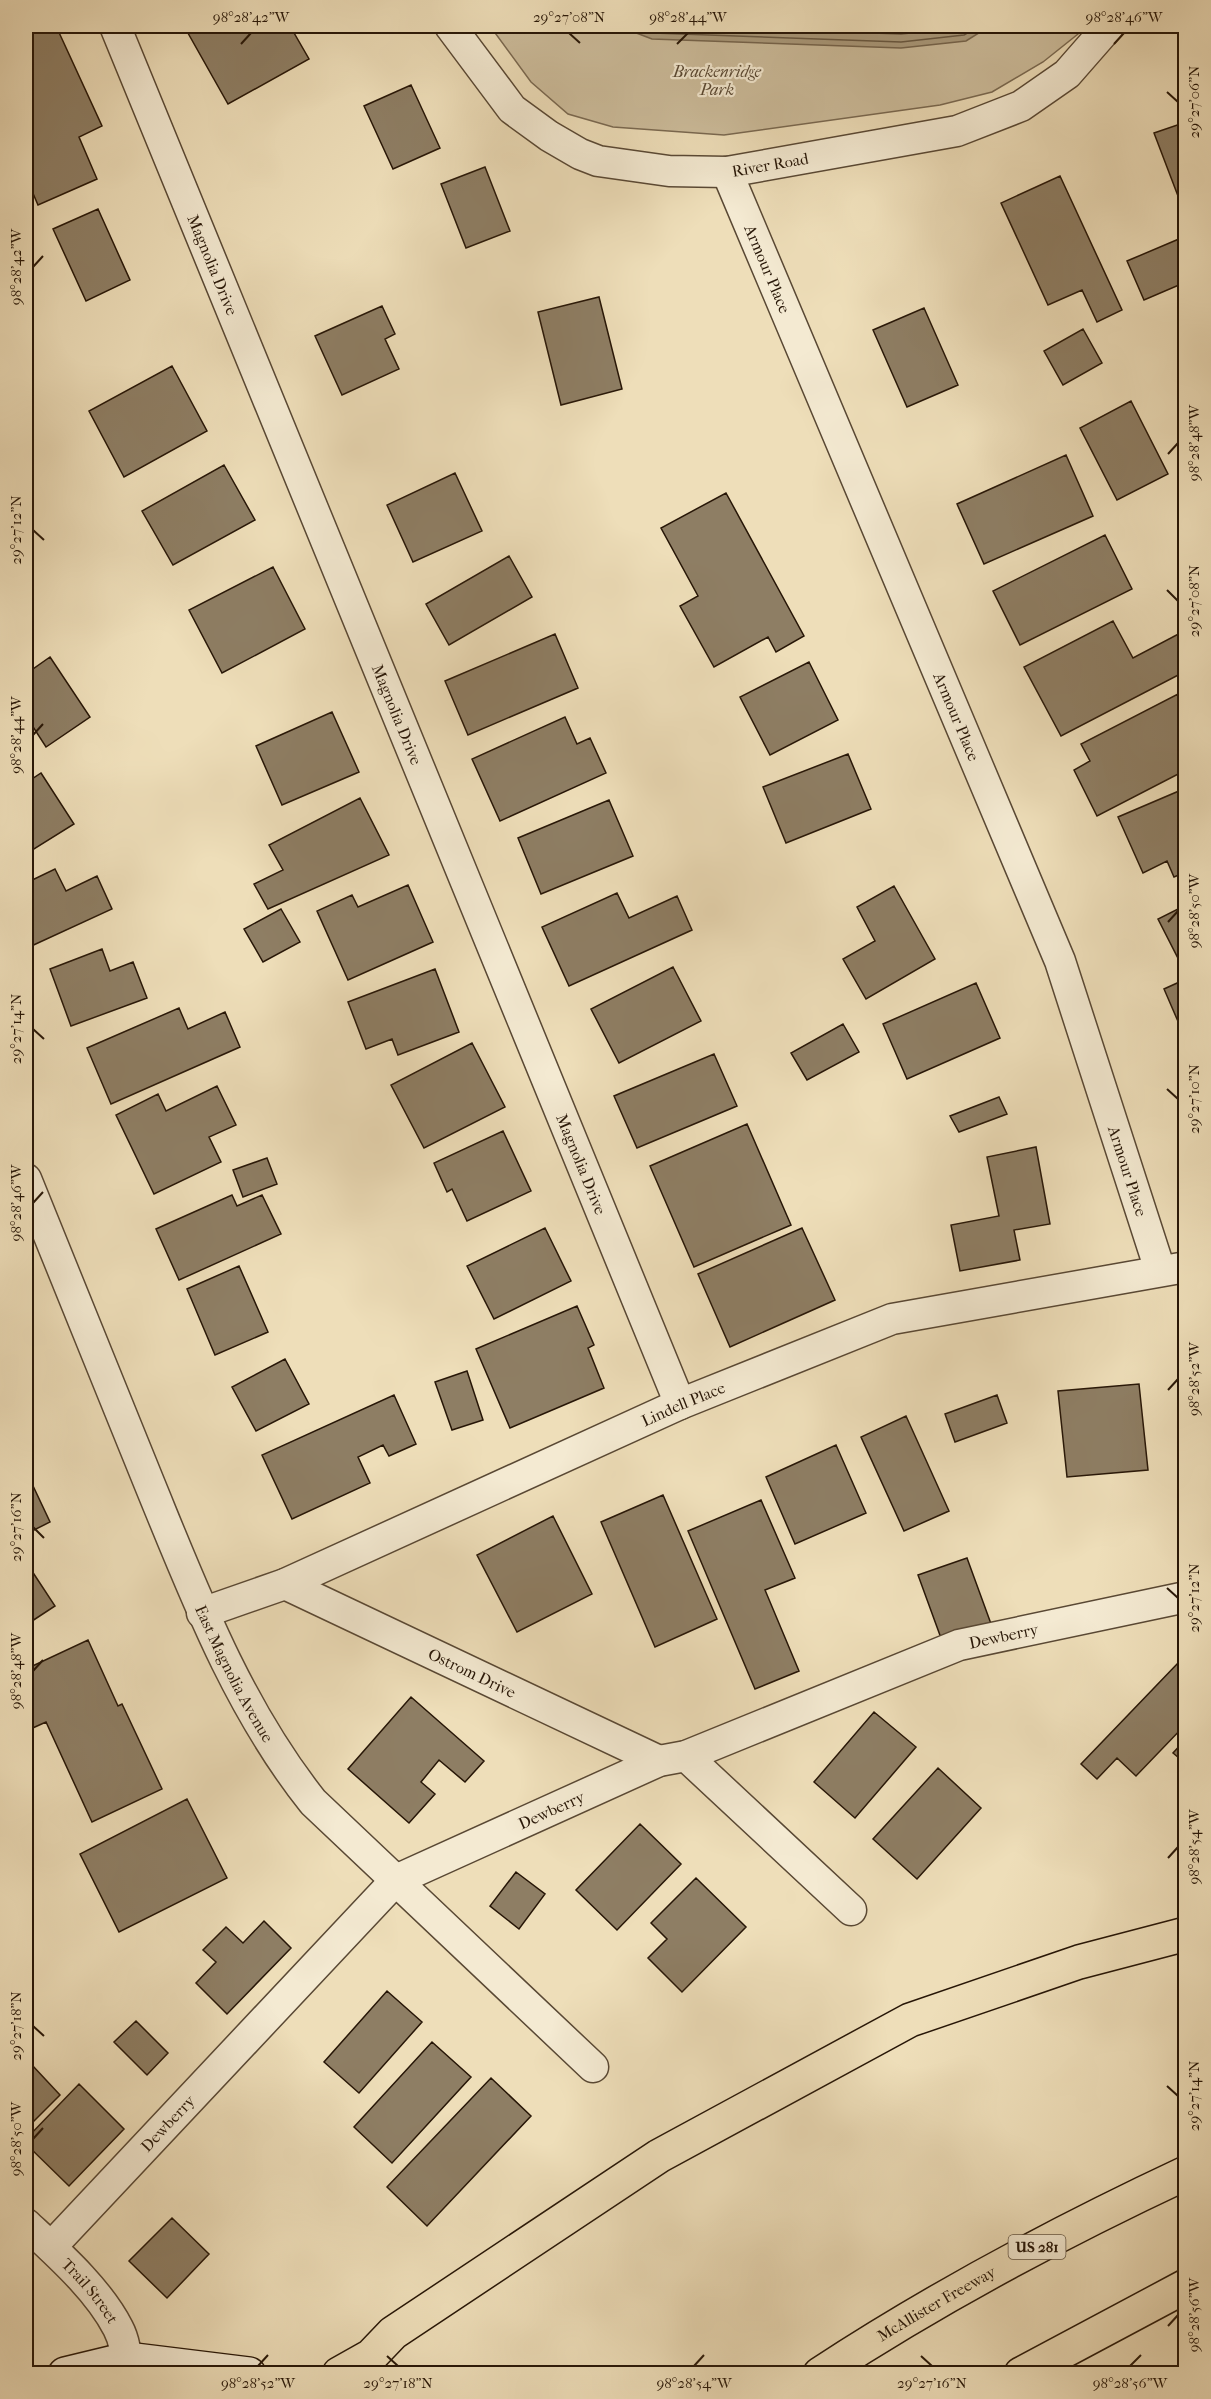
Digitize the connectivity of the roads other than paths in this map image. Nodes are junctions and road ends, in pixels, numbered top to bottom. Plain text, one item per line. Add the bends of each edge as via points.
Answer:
1 (115, 26) edge
2 (450, 26) edge
3 (1109, 26) edge
4 (727, 172) junction
5 (26, 1179) edge
6 (1173, 1268) edge
7 (680, 1404) junction
8 (285, 1584) junction
9 (1185, 1596) edge
10 (202, 1613) junction
11 (673, 1759) junction
12 (396, 1880) junction
13 (851, 1910) dead end
14 (1185, 1934) edge
15 (593, 2067) dead end
16 (1185, 2173) edge
17 (26, 2224) edge
18 (51, 2247) junction
19 (1185, 2286) edge
20 (127, 2366) edge
21 (66, 2373) edge
22 (249, 2373) edge
23 (339, 2373) edge
24 (820, 2373) edge
25 (1021, 2373) edge

1 - 7 street, Magnolia Drive
2 - 4 street, River Road via 512,110 580,154 598,161 669,171
3 - 4 street, River Road via 1067,74 1021,106 957,131
4 - 6 street, Armour Place via 1060,961
5 - 10 street, East Magnolia Avenue
6 - 7 street, Lindell Place via 892,1319
7 - 8 street, Lindell Place
8 - 10 street, Lindell Place
8 - 11 street, Ostrom Drive
9 - 11 street, Dewberry via 959,1645
10 - 12 street, East Magnolia Avenue via 263,1732 287,1770 313,1802
11 - 12 street, Dewberry
11 - 13 street, Ostrom Drive
12 - 15 street, East Magnolia Avenue
12 - 18 street, Dewberry
14 - 23 highway via 1079,1962 910,2020 659,2156 393,2333 371,2356
16 - 24 highway, McAllister Freeway / US 281 via 1027,2253 892,2327
17 - 18 street, Trail Street
18 - 20 street, Trail Street via 101,2301 119,2330
19 - 25 highway
20 - 21 street
20 - 22 street

